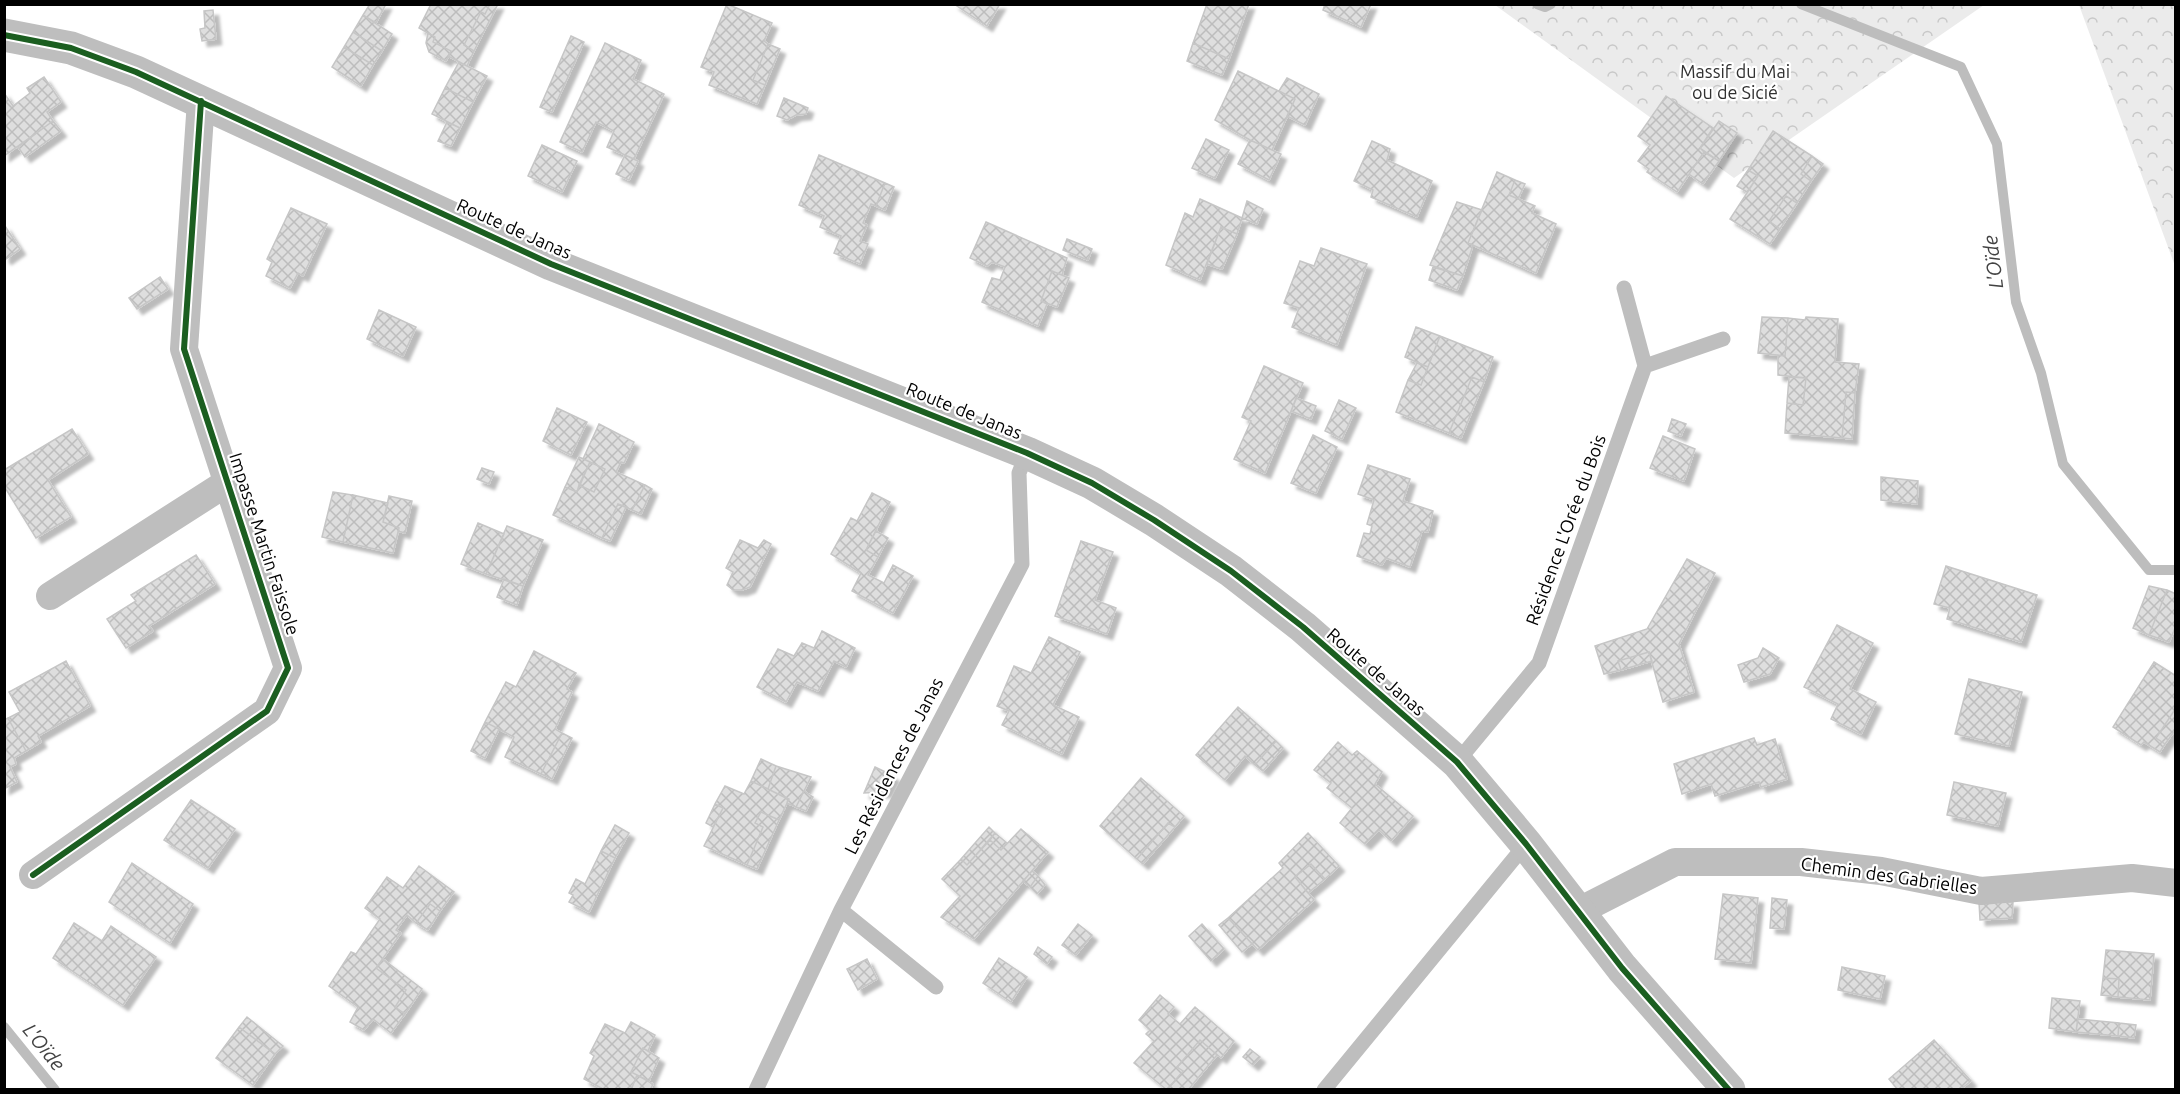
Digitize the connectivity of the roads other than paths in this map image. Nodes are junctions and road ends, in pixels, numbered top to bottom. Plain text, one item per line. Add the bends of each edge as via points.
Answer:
1 (4, 35) edge
2 (201, 101) junction
3 (1624, 288) dead end
4 (1723, 339) dead end
5 (1645, 366) junction
6 (1027, 453) junction
7 (228, 483) junction
8 (50, 596) dead end
9 (1457, 762) junction
10 (1526, 844) junction
11 (33, 875) dead end
12 (2175, 883) edge
13 (841, 910) junction
14 (1579, 911) junction
15 (936, 987) dead end
16 (756, 1089) edge
17 (1324, 1089) edge
18 (1729, 1089) edge

1 - 2 street, Route de Janas via 71,48
2 - 6 street, Route de Janas via 551,264
2 - 7 street, Impasse Martin Faissole via 184,349
3 - 5 lane
4 - 5 lane
5 - 9 lane, Résidence L'Orée du Bois via 1539,663
6 - 9 street, Route de Janas via 1092,483 1231,571 1303,627
6 - 13 lane, Les Résidences de Janas via 1019,472 1022,564
7 - 8 street
7 - 11 street, Impasse Martin Faissole via 288,668 267,711
9 - 10 street, Route de Janas
10 - 14 street, Route de Janas
10 - 17 lane
12 - 14 street, Chemin des Gabrielles via 2132,878 1982,891 1881,871 1801,862 1675,862
13 - 15 lane
13 - 16 lane, Les Résidences de Janas
14 - 18 street, Route de Janas via 1622,968

